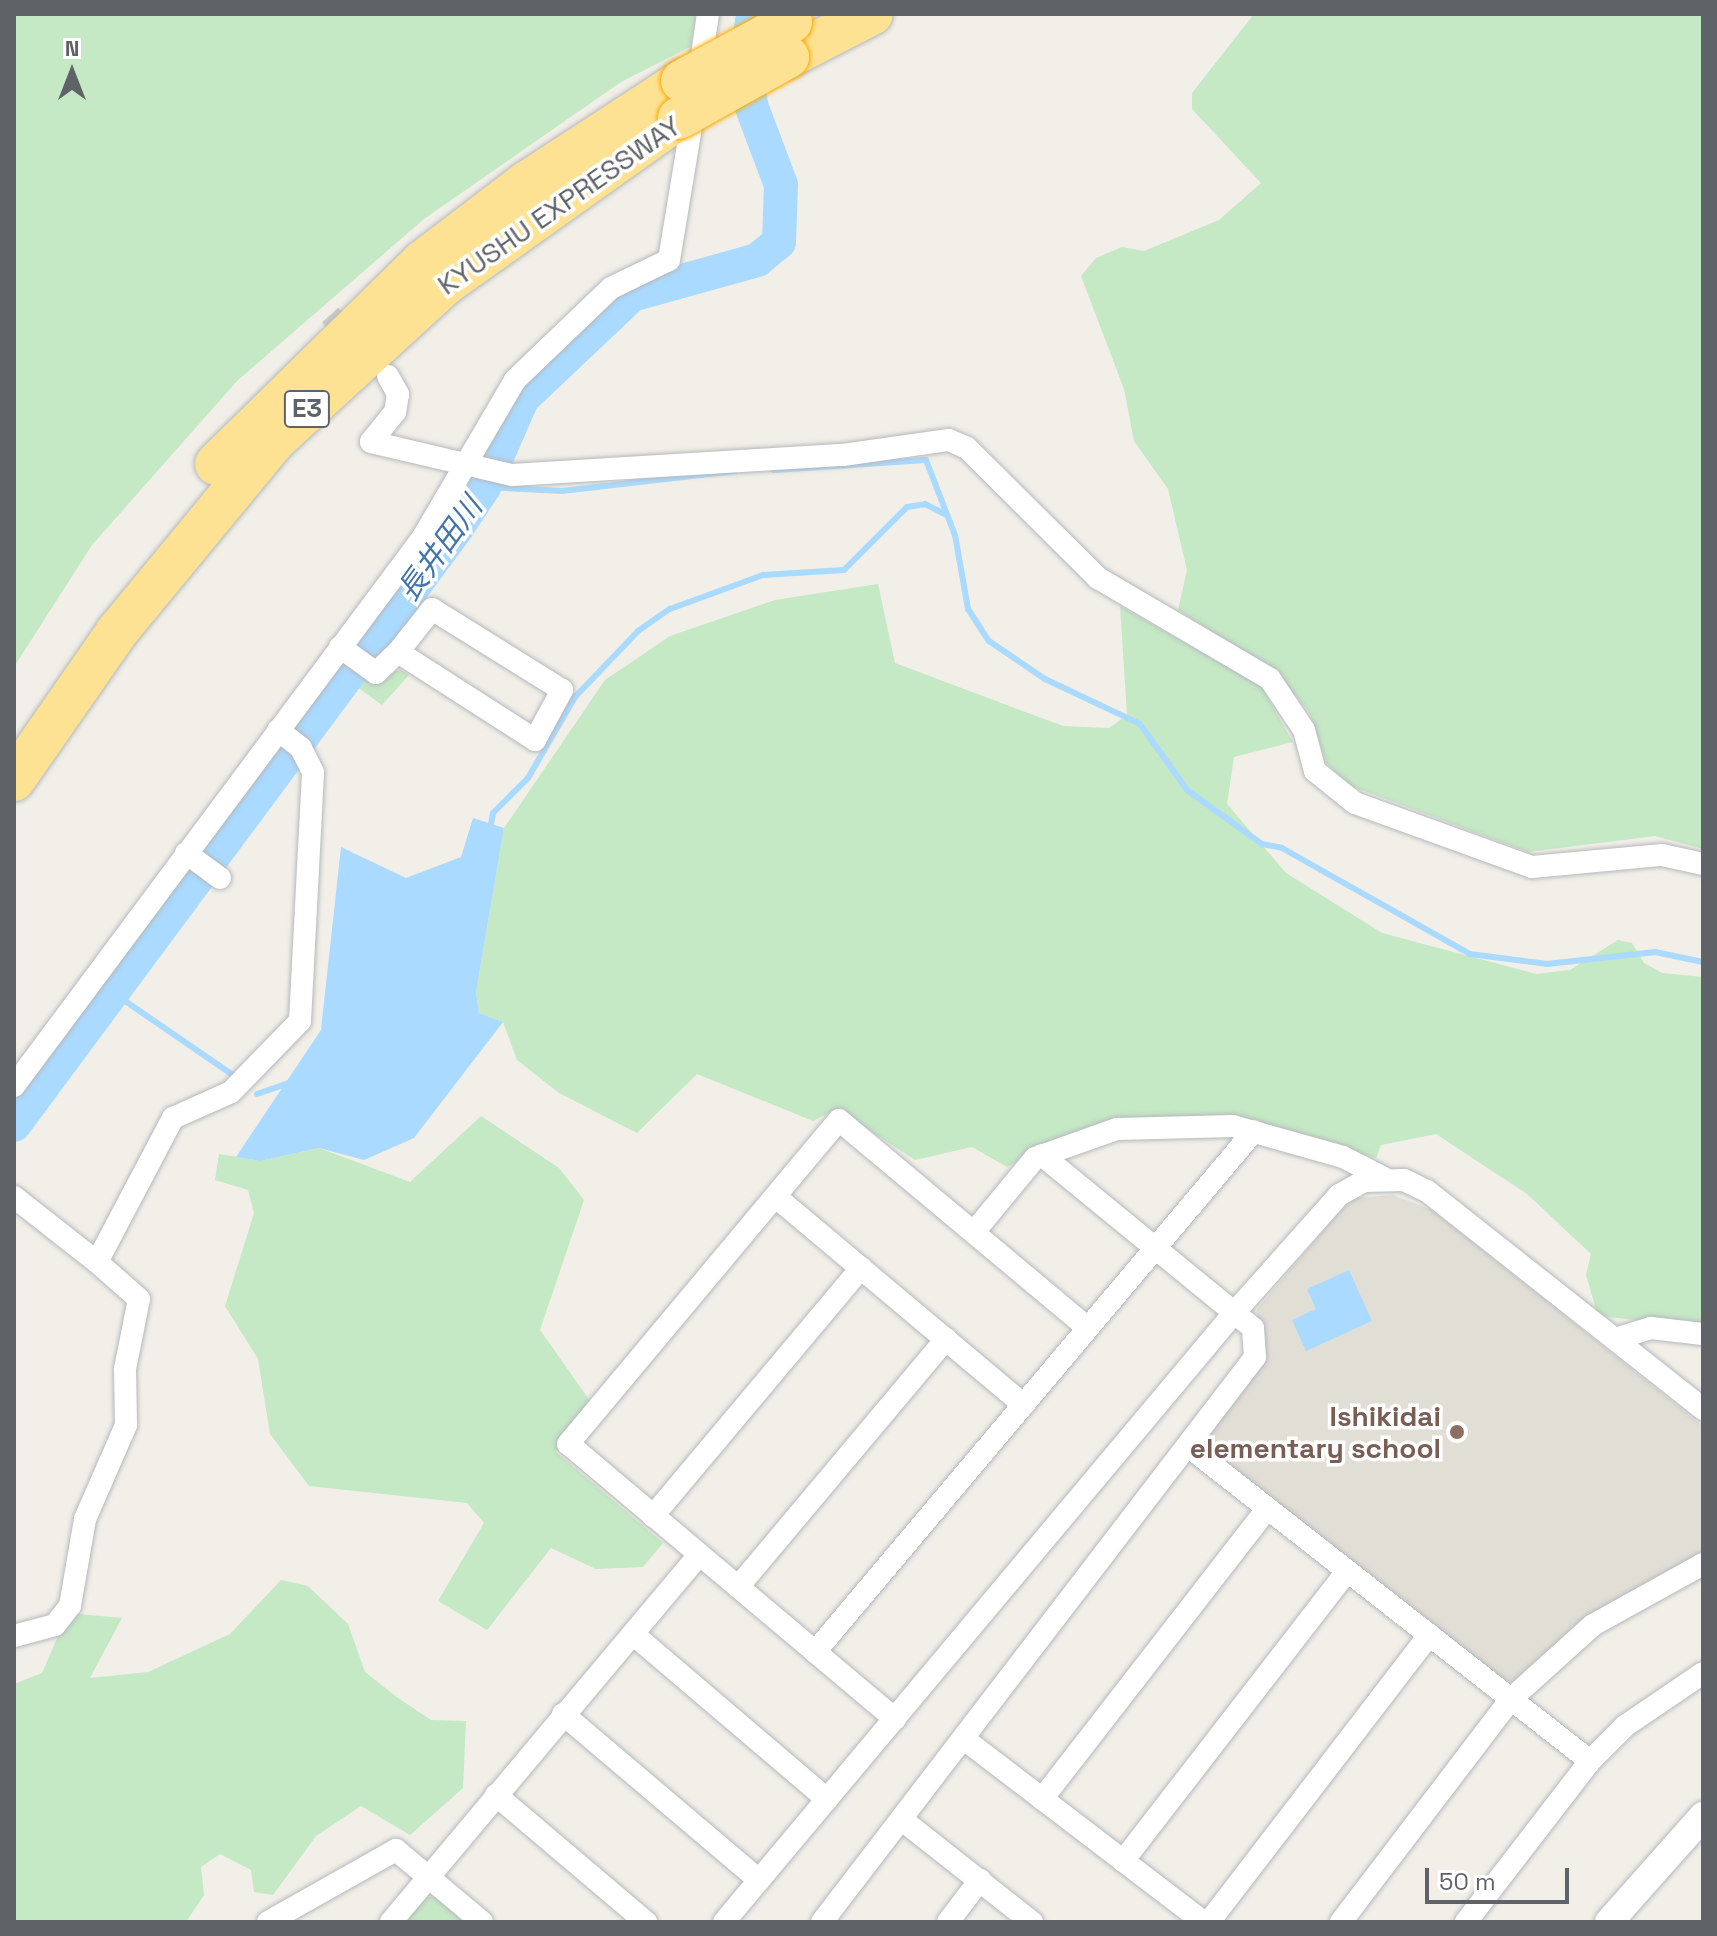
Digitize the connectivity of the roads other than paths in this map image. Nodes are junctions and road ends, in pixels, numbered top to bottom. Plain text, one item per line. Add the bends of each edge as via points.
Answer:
1 (708, 14) edge
2 (872, 14) edge
3 (795, 31) edge
4 (680, 100) junction
5 (388, 376) dead end
6 (472, 462) junction
7 (398, 652) junction
8 (350, 654) junction
9 (14, 729) edge
10 (289, 739) junction
11 (14, 780) edge
12 (186, 853) junction
13 (1703, 864) edge
14 (220, 878) dead end
15 (14, 1086) edge
16 (1254, 1131) junction
17 (1042, 1155) junction
18 (1385, 1178) junction
19 (14, 1197) edge
20 (776, 1197) junction
21 (974, 1232) junction
22 (1155, 1245) junction
23 (97, 1262) junction
24 (861, 1268) junction
25 (1234, 1313) junction
26 (1088, 1328) junction
27 (1703, 1334) edge
28 (946, 1339) junction
29 (1615, 1339) junction
30 (1023, 1404) junction
31 (1703, 1409) edge
32 (1188, 1446) junction
33 (1267, 1509) junction
34 (653, 1516) junction
35 (699, 1555) junction
36 (1703, 1564) edge
37 (1347, 1571) junction
38 (738, 1587) junction
39 (633, 1634) junction
40 (1429, 1635) junction
41 (14, 1636) edge
42 (815, 1652) junction
43 (1703, 1673) edge
44 (1511, 1699) junction
45 (563, 1714) junction
46 (895, 1719) junction
47 (964, 1739) junction
48 (1590, 1761) junction
49 (496, 1795) junction
50 (827, 1799) junction
51 (1042, 1799) junction
52 (1703, 1816) edge
53 (901, 1819) junction
54 (1123, 1861) junction
55 (428, 1877) junction
56 (759, 1880) junction
57 (980, 1880) junction
58 (268, 1922) edge
59 (391, 1922) edge
60 (482, 1922) edge
61 (646, 1922) edge
62 (724, 1922) edge
63 (822, 1922) edge
64 (948, 1922) edge
65 (1032, 1922) edge
66 (1203, 1922) edge
67 (1209, 1922) edge
68 (1341, 1922) edge
69 (1466, 1922) edge
70 (1609, 1922) edge

1 - 6 street via 669,260 611,288 515,380
2 - 3 highway, KYUSHU EXPRESSWAY / E3
3 - 4 highway, KYUSHU EXPRESSWAY / E3, bridge
4 - 9 highway, KYUSHU EXPRESSWAY / E3 via 527,182 326,348 175,511
4 - 11 highway, KYUSHU EXPRESSWAY / E3 via 444,285 274,441 116,633
5 - 6 street via 398,394 395,412 371,442
6 - 8 street
6 - 13 street via 512,475 843,455 949,440 967,448 1098,578 1270,679 1304,730 1315,771 1355,803 1532,867 1662,855
7 - 7 street via 535,740 562,690 432,609
7 - 8 street via 376,673
8 - 10 street
10 - 12 street
10 - 23 street via 313,772 300,1021 231,1092 173,1118
12 - 14 street
12 - 15 street
16 - 17 street via 1117,1129
16 - 18 street
16 - 22 street
17 - 21 street
17 - 22 street
18 - 25 street via 1339,1195
18 - 29 street via 1427,1191
19 - 23 street
20 - 21 street via 839,1120
20 - 24 street
20 - 34 street via 568,1444
21 - 26 street
22 - 25 street
22 - 26 street
23 - 41 street via 139,1299 125,1369 126,1425 85,1519 70,1606 55,1625
24 - 28 street
24 - 34 street
25 - 32 street via 1253,1328 1255,1357
25 - 46 street
26 - 30 street
27 - 29 street via 1651,1328
28 - 30 street
28 - 38 street
29 - 31 street
30 - 42 street
32 - 33 street
32 - 47 street
33 - 37 street
33 - 51 street
34 - 35 street
35 - 38 street
35 - 39 street
36 - 44 street via 1593,1625
37 - 40 street
37 - 54 street
38 - 42 street
39 - 45 street
39 - 50 street
40 - 44 street
40 - 67 street
42 - 46 street
43 - 48 street via 1625,1726
44 - 48 street
44 - 68 street
45 - 49 street
45 - 56 street
46 - 50 street
47 - 51 street
47 - 53 street
48 - 69 street
49 - 55 street
49 - 61 street
50 - 56 street
51 - 54 street
52 - 70 street
53 - 57 street
53 - 63 street
54 - 66 street
55 - 58 street via 396,1850
55 - 59 street
55 - 60 street
56 - 62 street
57 - 64 street
57 - 65 street

